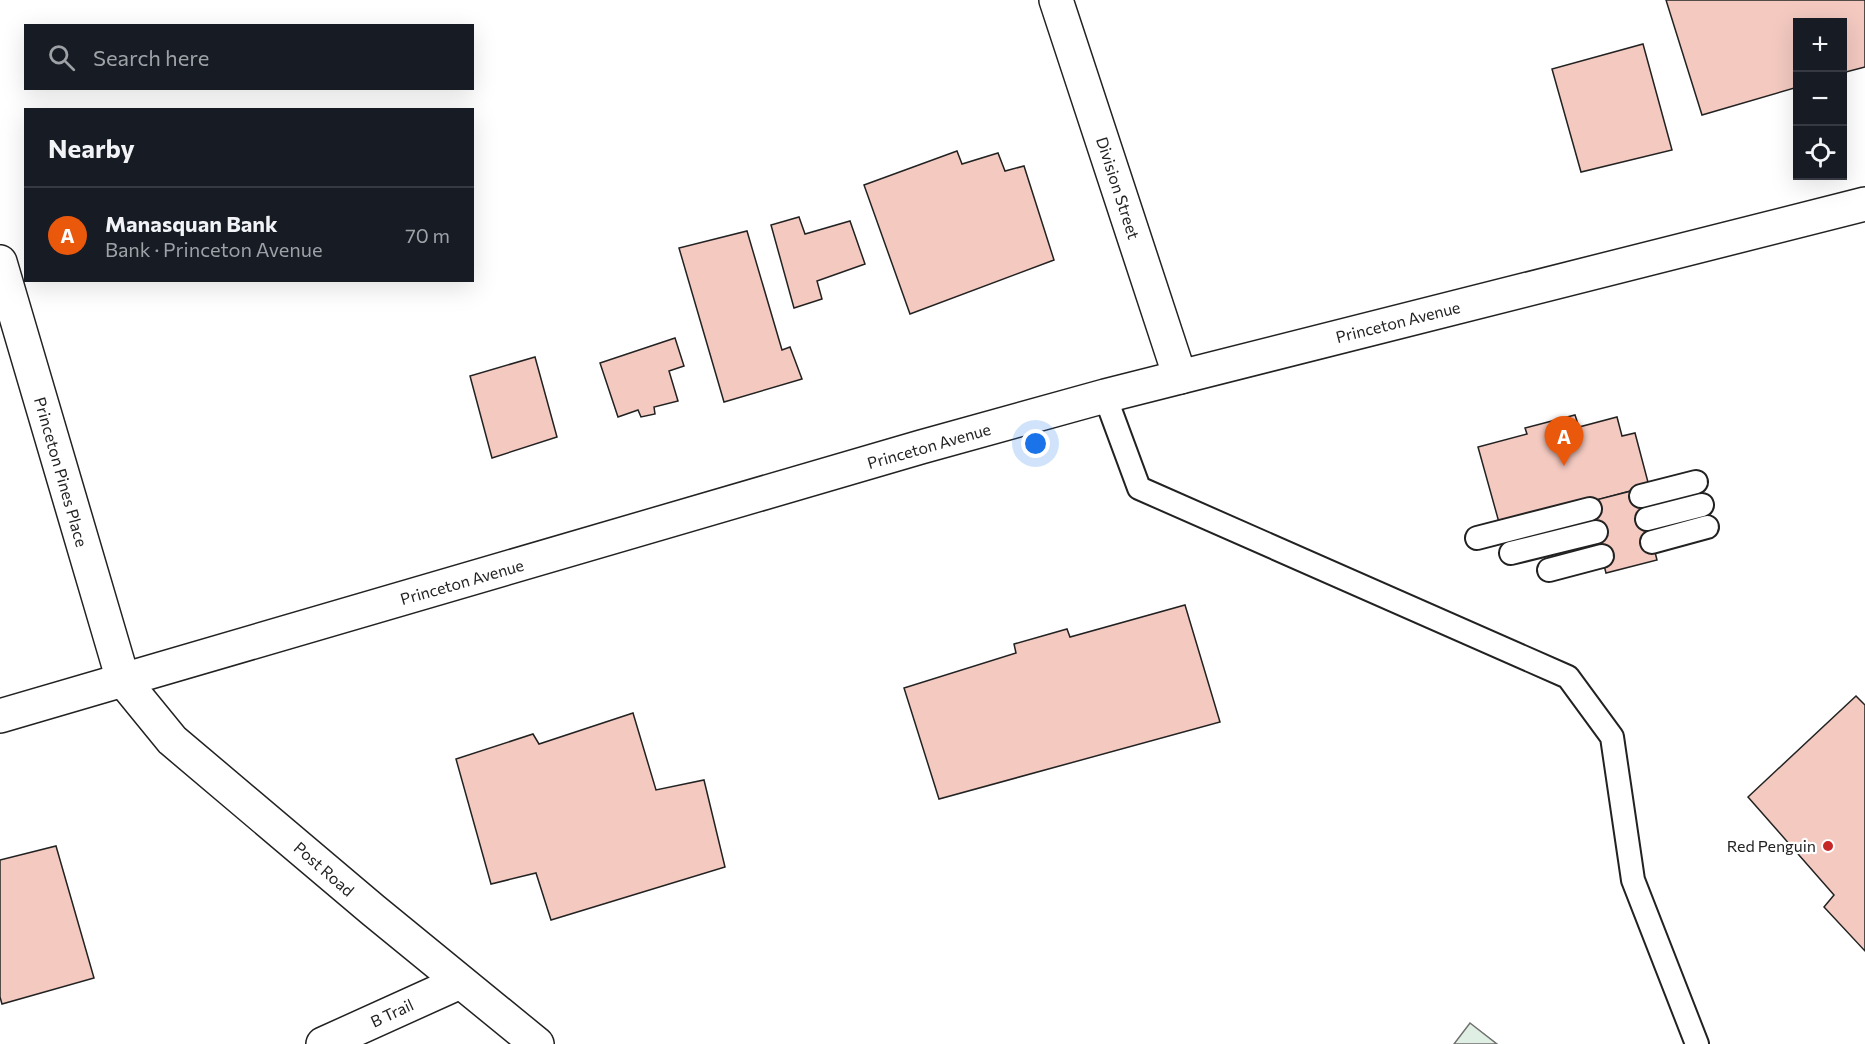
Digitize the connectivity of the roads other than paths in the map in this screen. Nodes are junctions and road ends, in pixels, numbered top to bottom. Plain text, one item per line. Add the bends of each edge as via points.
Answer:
1 (1056, 0) edge
2 (1865, 204) edge
3 (0, 262) edge
4 (1180, 377) junction
5 (1105, 396) junction
6 (1696, 482) dead end
7 (1641, 496) dead end
8 (1702, 505) dead end
9 (1590, 509) dead end
10 (1647, 519) dead end
11 (1707, 527) dead end
12 (1596, 532) dead end
13 (1477, 538) dead end
14 (1653, 542) dead end
15 (1511, 553) dead end
16 (1602, 556) dead end
17 (1549, 570) dead end
18 (123, 680) junction
19 (0, 716) edge
20 (460, 982) junction
21 (323, 1044) edge
22 (537, 1044) edge
23 (1697, 1044) edge

1 - 4 main road, Division Street
2 - 4 main road, Princeton Avenue
3 - 18 main road, Princeton Pines Place
4 - 5 main road, Princeton Avenue
5 - 18 main road, Princeton Avenue
5 - 23 lane via 1139,488 1568,677 1612,737 1633,880
6 - 7 lane
8 - 10 lane
9 - 13 lane
11 - 14 lane
12 - 15 lane
16 - 17 lane
18 - 19 main road, Princeton Avenue
18 - 20 main road, Post Road via 172,740
20 - 21 main road, B Trail
20 - 22 main road, Post Road

